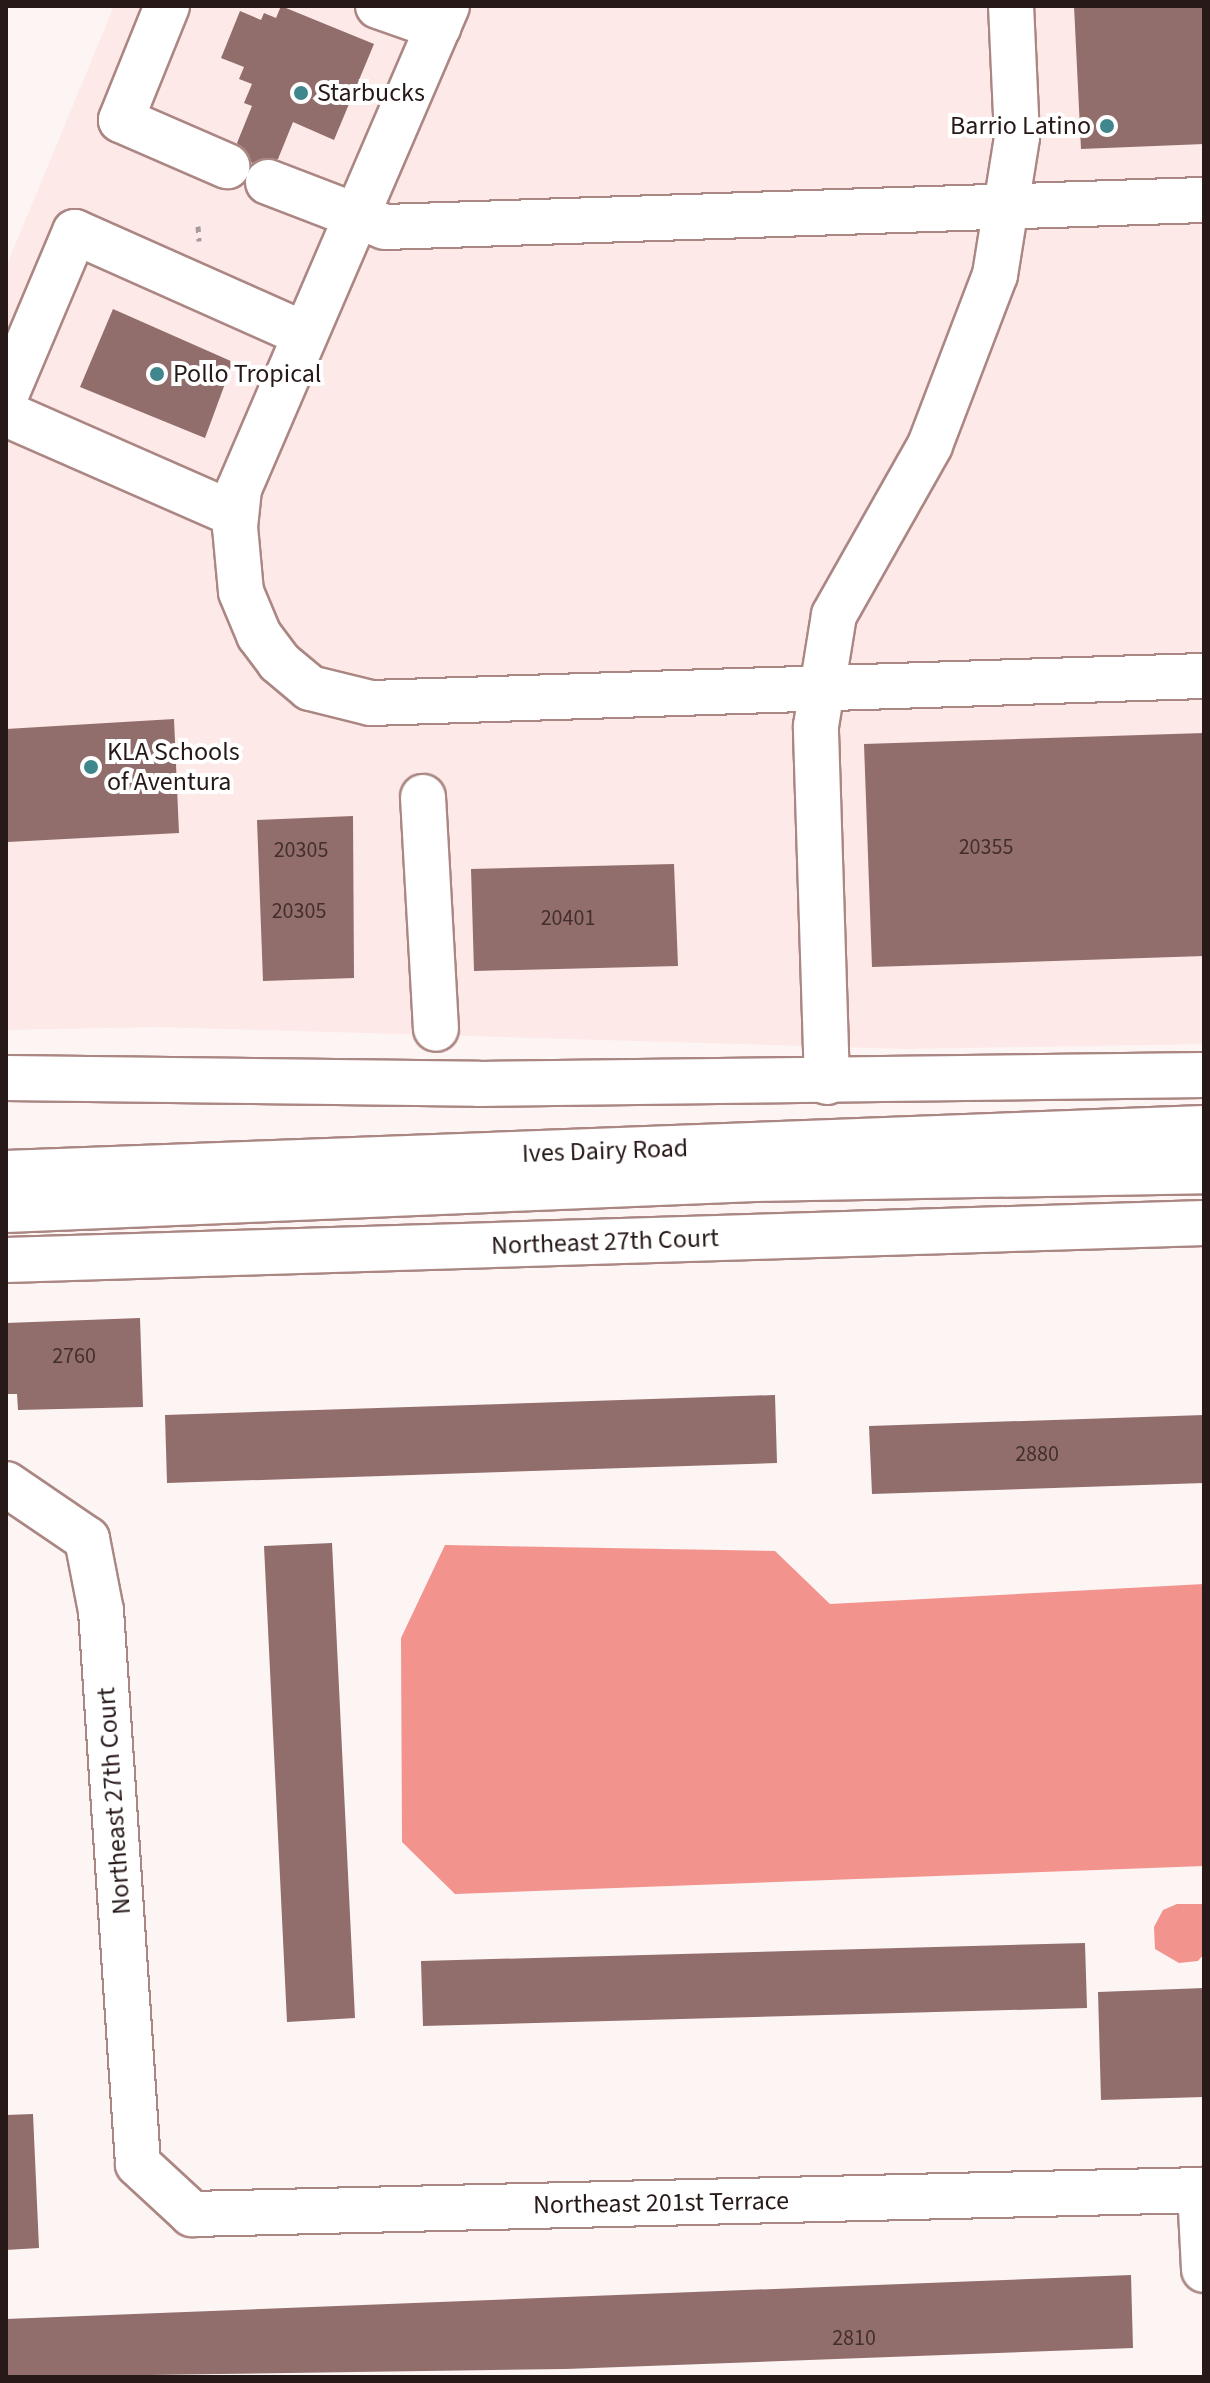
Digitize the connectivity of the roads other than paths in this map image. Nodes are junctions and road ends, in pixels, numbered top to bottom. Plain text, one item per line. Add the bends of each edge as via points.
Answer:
1 (167, 6) edge
2 (378, 6) edge
3 (1011, 6) edge
4 (442, 17) edge
5 (227, 166) dead end
6 (268, 182) dead end
7 (1204, 200) edge
8 (1009, 207) junction
9 (354, 217) junction
10 (302, 333) junction
11 (6, 395) edge
12 (6, 414) edge
13 (236, 515) junction
14 (1204, 676) edge
15 (823, 688) junction
16 (423, 797) dead end
17 (436, 1029) dead end
18 (1204, 1075) edge
19 (6, 1078) edge
20 (827, 1082) junction
21 (1204, 1128) edge
22 (1204, 1171) edge
23 (6, 1173) edge
24 (6, 1210) edge
25 (1204, 1223) edge
26 (6, 1260) edge
27 (6, 1484) edge
28 (138, 2164) joint
29 (1202, 2190) edge
30 (1204, 2270) edge

1 - 5 street via 121,120
2 - 4 street
3 - 8 street via 1017,137
4 - 9 street
6 - 9 street
7 - 8 street
8 - 9 street via 385,227
8 - 15 street via 995,275 930,445 834,615
9 - 10 street
10 - 11 street via 75,232
10 - 13 street via 249,454
12 - 13 street
13 - 15 street via 241,592 259,635 310,688 338,699
14 - 15 street
15 - 20 street via 816,726
16 - 17 street
18 - 20 street
19 - 20 street
21 - 23 street, Ives Dairy Road
22 - 24 street, Ives Dairy Road via 754,1179
25 - 26 street, Northeast 27th Court
27 - 28 street, Northeast 27th Court via 87,1539 101,1611
28 - 29 street, Northeast 201st Terrace via 192,2214
29 - 30 street

